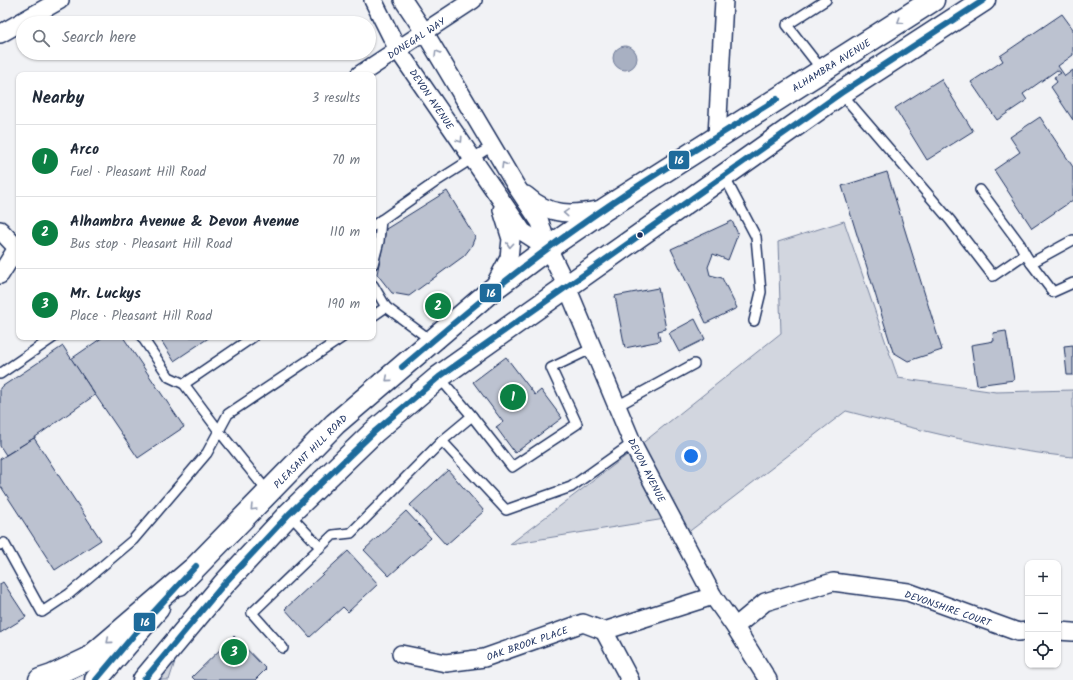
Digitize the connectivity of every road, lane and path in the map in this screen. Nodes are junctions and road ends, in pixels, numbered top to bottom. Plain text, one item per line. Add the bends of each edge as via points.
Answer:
1 (60, 0) edge
2 (373, 0) edge
3 (403, 0) edge
4 (473, 0) edge
5 (724, 0) edge
6 (826, 0) edge
7 (933, 0) edge
8 (984, 0) edge
9 (32, 16) edge
10 (16, 25) edge
11 (425, 33) junction
12 (0, 34) edge
13 (398, 50) junction
14 (822, 70) junction
15 (365, 72) edge
16 (841, 93) junction
17 (717, 137) junction
18 (492, 146) junction
19 (472, 158) junction
20 (724, 176) junction
21 (516, 186) junction
22 (980, 190) dead end
23 (497, 194) junction
24 (605, 209) junction
25 (381, 220) junction
26 (376, 224) edge
27 (0, 230) edge
28 (1073, 240) edge
29 (16, 246) edge
30 (548, 248) junction
31 (376, 250) edge
32 (16, 251) edge
33 (1025, 254) junction
34 (1030, 263) junction
35 (0, 275) edge
36 (1073, 283) edge
37 (567, 287) junction
38 (376, 290) edge
39 (492, 290) junction
40 (386, 307) junction
41 (376, 314) edge
42 (754, 321) dead end
43 (50, 340) edge
44 (144, 340) edge
45 (249, 340) edge
46 (339, 340) edge
47 (432, 341) junction
48 (593, 348) junction
49 (694, 364) dead end
50 (0, 374) edge
51 (439, 377) junction
52 (184, 384) junction
53 (617, 406) junction
54 (472, 416) junction
55 (219, 431) junction
56 (442, 441) junction
57 (633, 444) junction
58 (268, 492) junction
59 (289, 514) junction
60 (0, 545) edge
61 (320, 547) junction
62 (192, 570) junction
63 (713, 596) junction
64 (735, 627) junction
65 (604, 631) junction
66 (1061, 631) edge
67 (1025, 632) edge
68 (1073, 632) edge
69 (283, 648) dead end
70 (401, 654) dead end
71 (40, 680) edge
72 (96, 680) edge
73 (144, 680) edge
74 (630, 680) edge
75 (768, 680) edge

1 - 9 street
2 - 13 street, DEVON AVENUE
3 - 11 street, DEVON AVENUE
4 - 11 street, DONEGAL WAY
5 - 17 street
6 - 14 lane via 787,24
7 -> 14 main road, ALHAMBRA AVENUE
8 - 16 main road
10 - 12 street
11 - 13 street, DONEGAL WAY
18 -> 11 street, DEVON AVENUE
13 - 15 street, DONEGAL WAY
13 -> 19 street, DEVON AVENUE
14 - 17 main road, ALHAMBRA AVENUE
16 - 20 main road
16 - 33 lane via 950,220 993,276
17 - 24 main road, ALHAMBRA AVENUE
18 - 19 lane
21 -> 18 street, DEVON AVENUE
19 - 23 street, DEVON AVENUE
19 - 25 lane
20 - 37 main road
20 - 42 lane via 756,237 761,292
24 -> 21 street, DEVON AVENUE via 578,214 558,212 536,205
21 - 30 street, DEVON AVENUE via 540,222
22 - 33 lane
23 - 30 street, DEVON AVENUE via 523,232
23 -> 39 street, DEVON AVENUE via 511,239 509,258
24 - 30 main road, ALHAMBRA AVENUE
25 - 26 lane
25 - 31 lane
27 - 29 street
28 - 34 lane
30 - 37 street, DEVON AVENUE
30 - 39 main road, PLEASANT HILL ROAD
32 - 35 street
33 - 34 lane
34 - 36 lane via 1053,292
37 - 48 street, DEVON AVENUE
37 - 51 main road
38 - 40 lane
39 - 47 main road, PLEASANT HILL ROAD
40 - 41 lane
40 - 47 lane
43 - 50 lane
44 - 52 lane via 169,377
45 - 52 lane
46 - 55 lane via 228,414
47 -> 58 main road, PLEASANT HILL ROAD via 335,424
48 - 53 street, DEVON AVENUE
48 - 54 lane via 551,368 578,424 512,467
49 - 53 lane
51 - 54 lane
51 - 59 main road via 374,432
52 - 55 lane
53 - 57 street, DEVON AVENUE
54 - 56 lane
55 - 58 lane
55 - 60 lane via 207,453 132,540 69,594 42,612 4,543
56 - 57 lane via 506,510 571,487
56 - 61 lane via 351,533 333,535
57 - 63 street, DEVON AVENUE
58 -> 62 main road, PLEASANT HILL ROAD
59 - 61 lane
59 - 73 main road via 224,584
61 - 69 lane via 252,613
62 -> 71 main road via 88,659
62 - 72 main road, PLEASANT HILL ROAD
63 - 64 street, DEVON AVENUE
63 - 65 street
64 - 67 street, DEVONSHIRE COURT via 765,602 833,582 908,592 1018,632
64 - 75 street, DEVON AVENUE
65 - 70 street, OAK BROOK PLACE via 583,623 484,658 446,663
65 - 74 street
66 - 68 street

